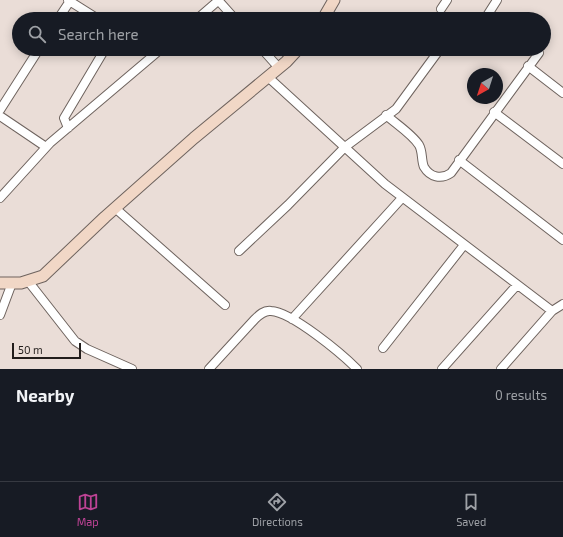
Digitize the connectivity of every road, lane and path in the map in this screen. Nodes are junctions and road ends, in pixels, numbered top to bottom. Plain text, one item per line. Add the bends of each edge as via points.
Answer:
1 (69, 0) edge
2 (219, 0) edge
3 (334, 0) edge
4 (447, 0) edge
5 (497, 0) edge
6 (80, 3) edge
7 (441, 9) dead end
8 (62, 12) edge
9 (90, 12) edge
10 (205, 12) edge
11 (229, 12) edge
12 (327, 12) edge
13 (489, 12) edge
14 (35, 56) edge
15 (101, 56) edge
16 (153, 56) edge
17 (268, 56) edge
18 (291, 56) edge
19 (435, 56) edge
20 (536, 56) edge
21 (528, 66) junction
22 (279, 68) junction
23 (268, 77) junction
24 (563, 93) edge
25 (0, 110) edge
26 (494, 112) junction
27 (0, 116) edge
28 (386, 116) junction
29 (68, 128) junction
30 (46, 147) junction
31 (345, 147) junction
32 (459, 160) junction
33 (563, 164) edge
34 (0, 198) edge
35 (402, 198) junction
36 (115, 208) junction
37 (563, 240) edge
38 (464, 245) junction
39 (239, 251) dead end
40 (28, 281) junction
41 (0, 283) edge
42 (12, 283) junction
43 (517, 285) junction
44 (563, 304) edge
45 (225, 305) dead end
46 (552, 311) junction
47 (0, 315) edge
48 (292, 319) junction
49 (383, 348) dead end
50 (132, 369) edge
51 (209, 369) edge
52 (357, 369) edge
53 (442, 369) edge
54 (501, 369) edge

1 - 6 street
1 - 8 street
2 - 10 street
2 - 11 street
3 - 12 street
4 - 7 street
5 - 13 street
6 - 9 street
14 - 25 street
15 - 29 street via 64,118
16 - 29 street
17 - 22 street
18 - 22 street
19 - 28 street via 396,109
20 - 21 street
21 - 24 street
21 - 26 street
22 - 23 street
23 - 31 street
23 - 36 street
26 - 32 street
26 - 33 street
27 - 30 street
28 - 31 street
28 - 32 street via 418,145 424,166 437,177 446,177
29 - 30 street
30 - 34 street
31 - 35 street
31 - 39 street
32 - 37 street
35 - 38 street
35 - 48 street
36 - 40 street via 43,276
36 - 45 street
38 - 43 street
38 - 49 street
40 - 42 street
40 - 50 street via 75,341 87,350
41 - 42 street
42 - 47 street
43 - 46 street
43 - 53 street
44 - 46 street
46 - 54 street
48 - 51 street via 270,310 263,312
48 - 52 street via 339,352

